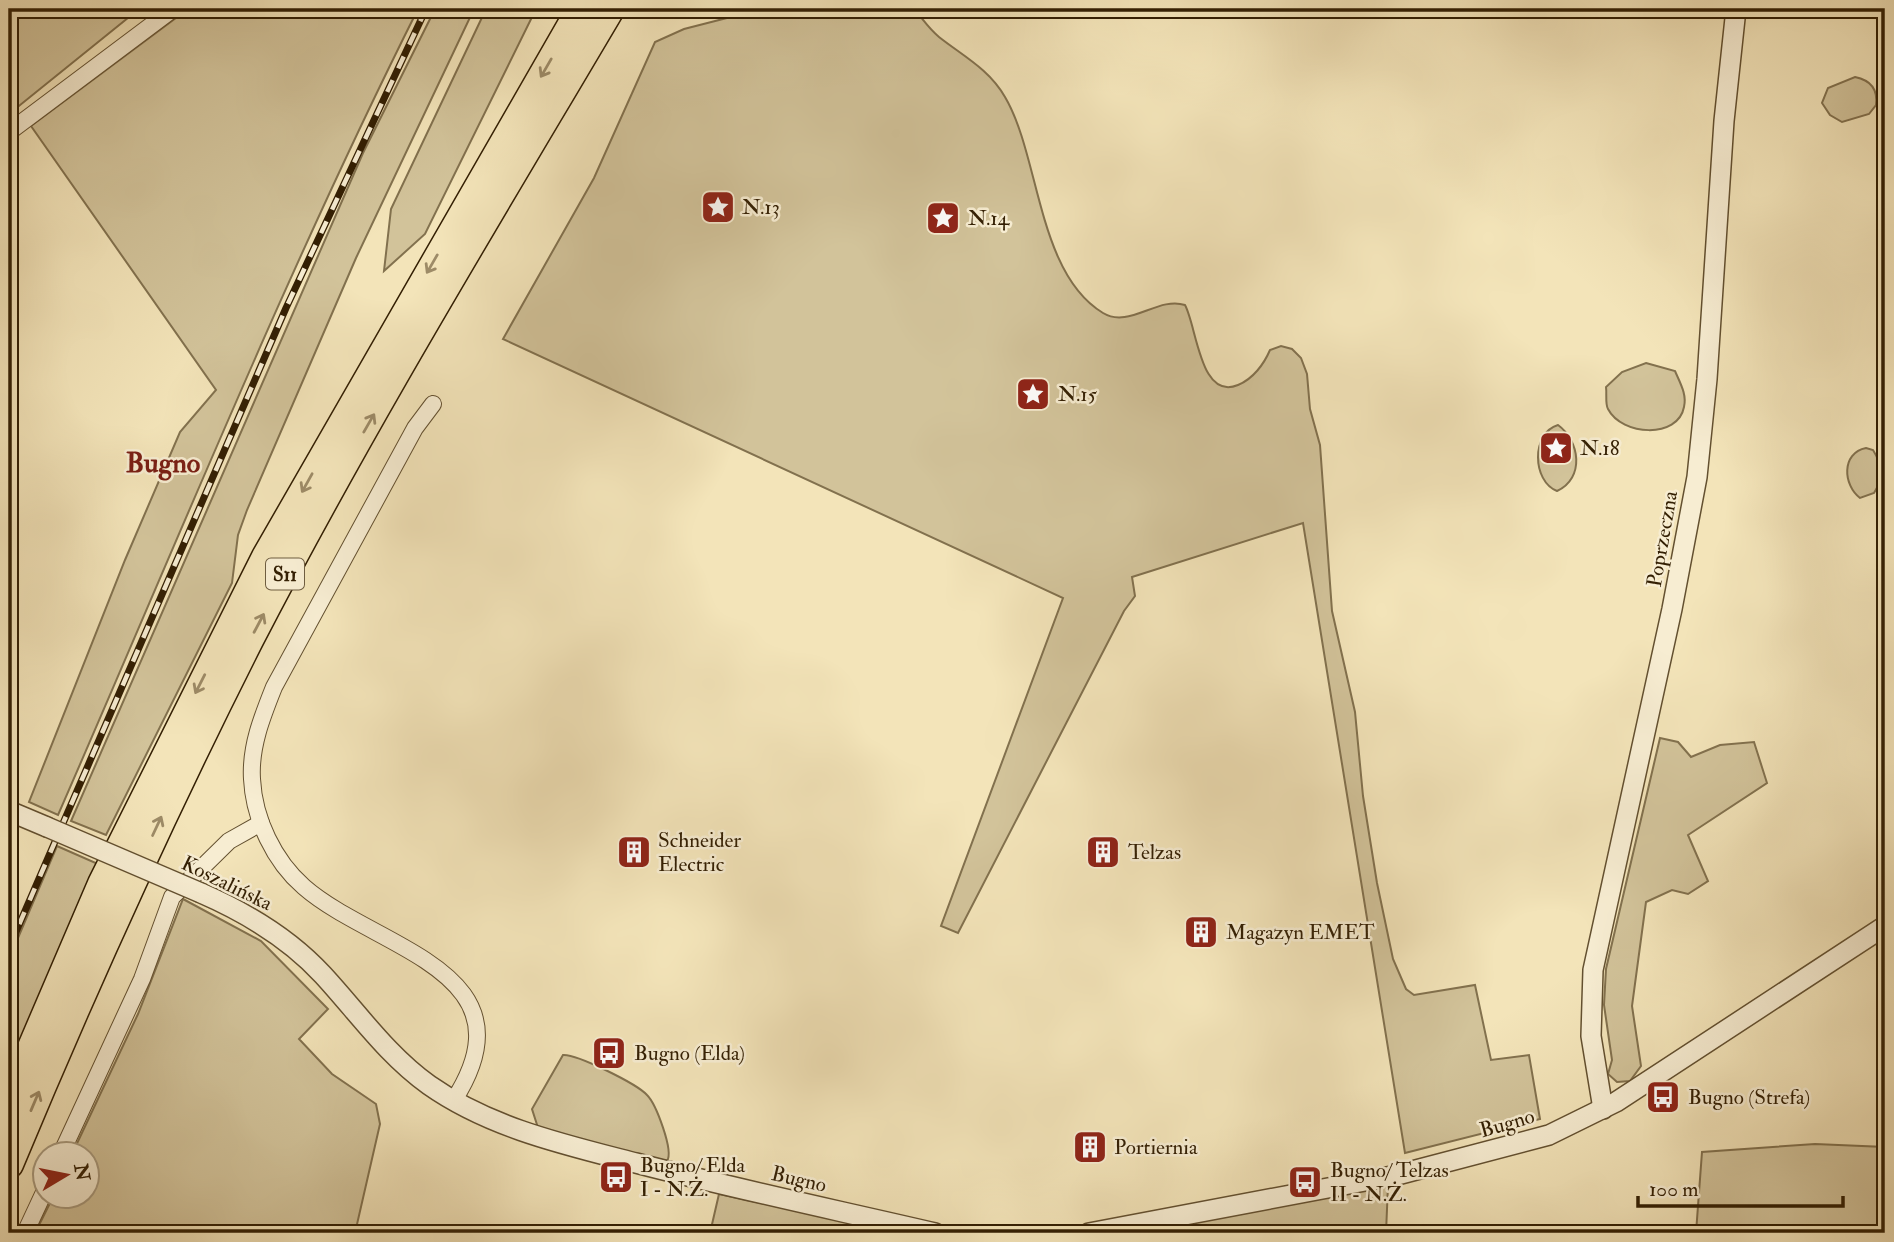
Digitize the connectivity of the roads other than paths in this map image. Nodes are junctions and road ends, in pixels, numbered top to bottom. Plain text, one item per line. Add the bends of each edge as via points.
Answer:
1 (173, 9) edge
2 (581, 9) edge
3 (610, 9) edge
4 (1736, 9) edge
5 (9, 132) edge
6 (433, 404) dead end
7 (9, 811) edge
8 (261, 823) junction
9 (1885, 926) edge
10 (454, 1100) junction
11 (9, 1101) edge
12 (1603, 1109) junction
13 (67, 1140) edge
14 (9, 1164) edge
15 (36, 1210) edge
16 (25, 1233) edge
17 (936, 1233) edge
18 (1089, 1233) edge

1 - 5 street
2 -> 11 highway, S11 via 266,557 102,884
14 -> 3 highway, S11 via 122,899 251,638 335,481
4 - 12 street, Poprzeczna via 1698,464 1672,609 1596,948 1590,1013
6 - 8 street via 415,428 274,687 253,749 251,778
7 - 10 street, Koszalińska, bridge via 237,909 296,950 382,1044 429,1085
8 - 10 street via 276,853 303,887 339,913 431,962 468,999 477,1023 476,1053 468,1079
8 - 13 street via 229,841 172,897 142,979
9 - 12 street, Bugno
10 - 17 street, Bugno via 513,1128 615,1158
12 - 18 street, Bugno via 1549,1135 1397,1175
15 - 16 street

